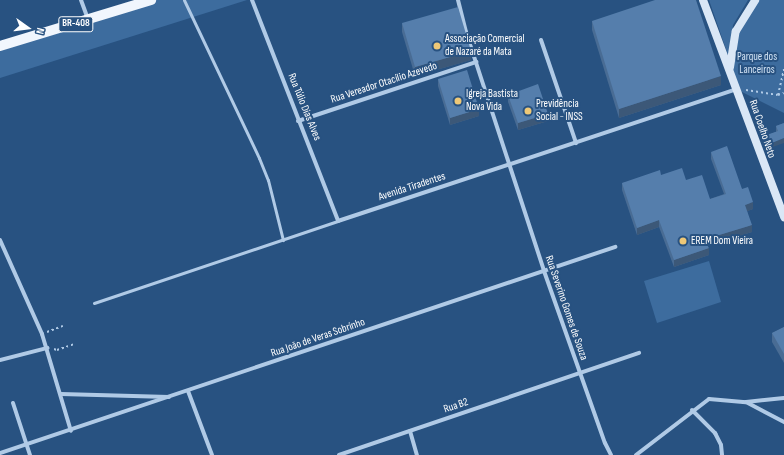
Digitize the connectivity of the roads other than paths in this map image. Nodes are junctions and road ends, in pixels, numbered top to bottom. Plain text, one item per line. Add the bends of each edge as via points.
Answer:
1 (81, 0) edge
2 (152, 0) edge
3 (184, 0) edge
4 (252, 0) edge
5 (458, 0) edge
6 (703, 0) edge
7 (755, 0) edge
8 (88, 21) junction
9 (541, 40) dead end
10 (0, 46) edge
11 (476, 62) junction
12 (730, 70) junction
13 (736, 89) junction
14 (298, 120) junction
15 (576, 143) junction
16 (509, 165) junction
17 (784, 217) edge
18 (338, 221) junction
19 (0, 240) edge
20 (283, 240) junction
21 (615, 247) dead end
22 (544, 271) junction
23 (94, 303) dead end
24 (47, 348) junction
25 (639, 353) dead end
26 (0, 360) edge
27 (580, 374) junction
28 (188, 391) junction
29 (61, 394) junction
30 (171, 397) junction
31 (784, 398) edge
32 (746, 402) junction
33 (13, 403) dead end
34 (692, 410) junction
35 (784, 422) edge
36 (71, 431) junction
37 (410, 431) junction
38 (26, 445) junction
39 (0, 453) edge
40 (30, 455) edge
41 (212, 455) edge
42 (339, 455) edge
43 (417, 455) edge
44 (611, 455) edge
45 (636, 455) edge
46 (722, 455) edge

1 - 8 street
2 - 8 main road, BR-408
3 - 20 lane via 260,158
4 - 14 street, Rua Túlio Dias Alves
5 - 11 street, Rua Severino Gomes de Souza
6 - 12 street, Rua Coelho Neto
7 - 12 street, Rua Coelho Neto via 736,31
8 - 10 main road, BR-408
9 - 15 street
11 - 14 street, Rua Vereador Otacílio Azevedo
11 - 16 street, Rua Severino Gomes de Souza
12 - 13 street, Rua Coelho Neto
13 - 15 street, Avenida Tiradentes
13 - 17 street, Rua Coelho Neto
14 - 18 street, Rua Túlio Dias Alves
15 - 16 street, Avenida Tiradentes
16 - 18 street, Avenida Tiradentes
16 - 22 street, Rua Severino Gomes de Souza
18 - 20 lane, Avenida Tiradentes
19 - 24 street
20 - 23 lane, Avenida Tiradentes
21 - 22 street, Rua João de Veras Sobrinho
22 - 27 street, Rua Severino Gomes de Souza
22 - 28 street, Rua João de Veras Sobrinho
24 - 26 street
24 - 29 street
25 - 27 street, Rua B2
27 - 37 street, Rua B2
27 - 44 street, Rua Severino Gomes de Souza
28 - 30 street, Rua João de Veras Sobrinho
28 - 41 street
29 - 30 street
29 - 36 street
30 - 36 street, Rua João de Veras Sobrinho
31 - 32 street
32 - 34 street via 708,399
32 - 35 street
33 - 38 street
34 - 45 street
34 - 46 street via 715,432
36 - 38 street, Rua João de Veras Sobrinho
37 - 42 street, Rua B2
37 - 43 street
38 - 39 street, Rua João de Veras Sobrinho
38 - 40 street

